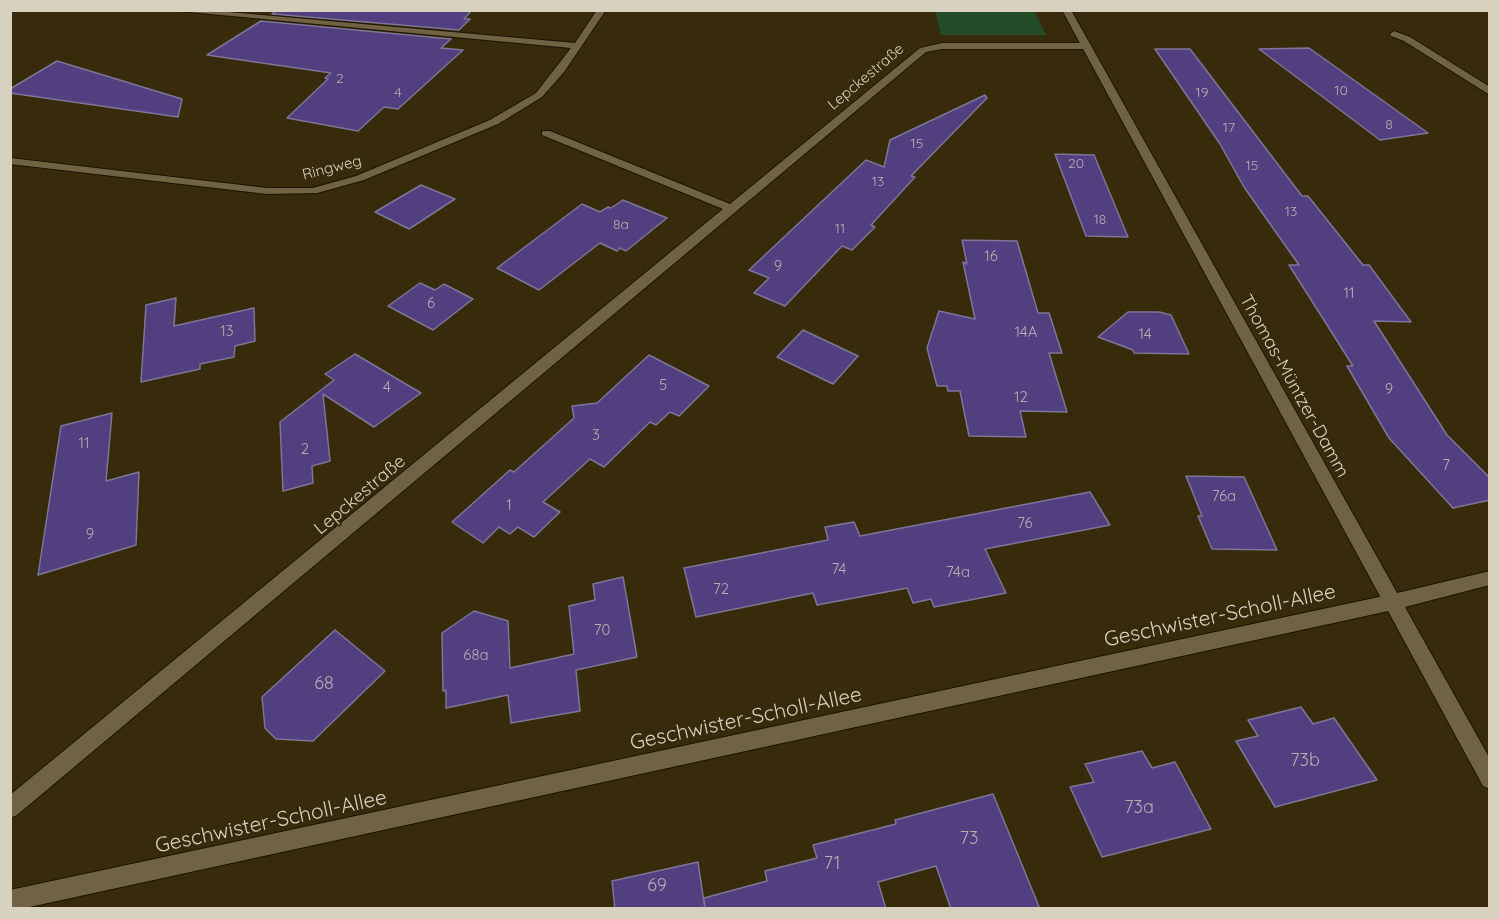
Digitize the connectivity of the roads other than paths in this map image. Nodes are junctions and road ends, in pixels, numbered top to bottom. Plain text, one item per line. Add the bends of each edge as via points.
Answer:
1 (172, 10) edge
2 (602, 10) edge
3 (1066, 10) edge
4 (1394, 34) dead end
5 (577, 46) junction
6 (1085, 46) junction
7 (1490, 92) edge
8 (546, 133) dead end
9 (10, 161) edge
10 (732, 209) junction
11 (1490, 578) edge
12 (1393, 602) junction
13 (1490, 779) edge
14 (10, 808) edge
15 (10, 901) edge

1 - 5 street
2 - 5 street, Ringweg
3 - 6 street, Thomas-Müntzer-Damm
4 - 7 street
5 - 9 street, Ringweg via 539,95 494,122 360,178 313,191 267,191
6 - 10 street, Lepckestraße via 942,46 923,50
6 - 12 street, Thomas-Müntzer-Damm
8 - 10 street
10 - 14 street, Lepckestraße
11 - 12 street, Geschwister-Scholl-Allee
12 - 13 street, Thomas-Müntzer-Damm
12 - 15 street, Geschwister-Scholl-Allee

